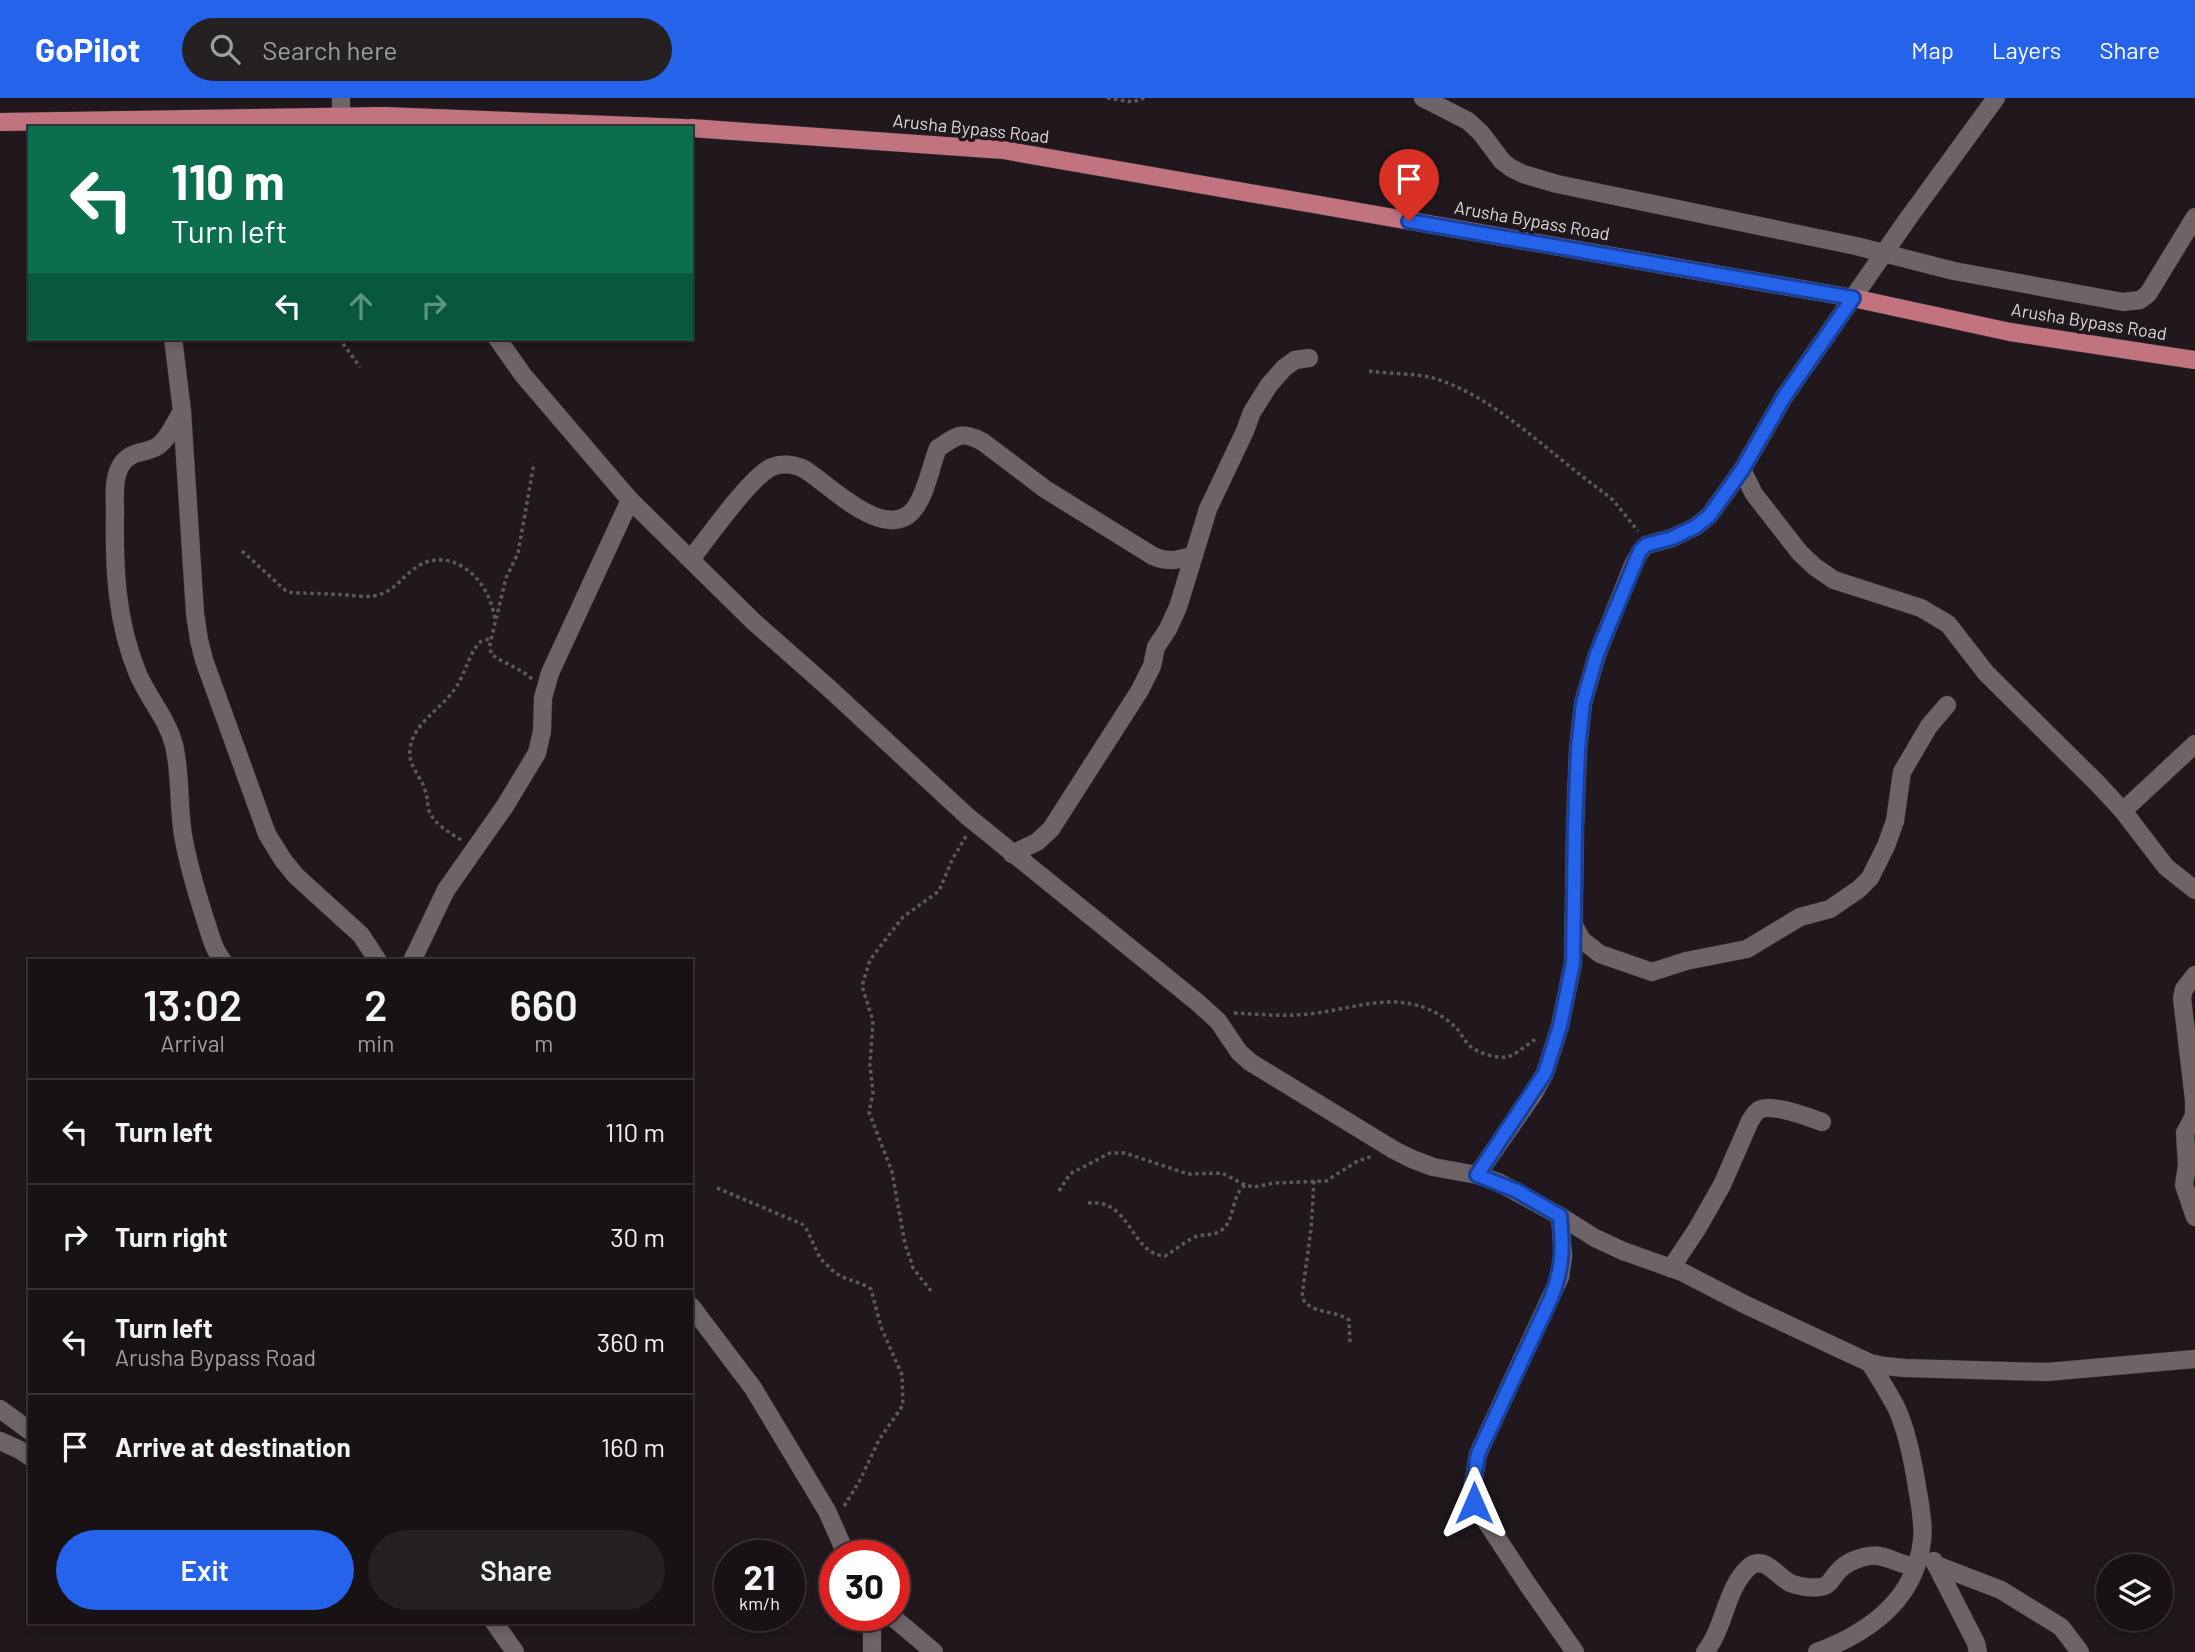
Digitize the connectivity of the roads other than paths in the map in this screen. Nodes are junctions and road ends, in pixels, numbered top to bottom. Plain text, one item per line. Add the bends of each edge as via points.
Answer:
1 (1423, 98) edge
2 (1996, 98) edge
3 (342, 114) edge
4 (0, 122) edge
5 (74, 124) edge
6 (635, 126) edge
7 (693, 128) edge
8 (2195, 218) edge
9 (1885, 253) junction
10 (1853, 298) junction
11 (173, 340) edge
12 (498, 340) edge
13 (1309, 358) dead end
14 (2195, 360) edge
15 (182, 411) junction
16 (1742, 470) junction
17 (630, 500) junction
18 (1194, 555) junction
19 (691, 559) junction
20 (1947, 705) dead end
21 (2195, 744) edge
22 (2123, 811) junction
23 (1012, 854) junction
24 (2195, 890) edge
25 (1574, 926) junction
26 (222, 959) edge
27 (377, 959) edge
28 (413, 959) edge
29 (2195, 975) edge
30 (1822, 1122) dead end
31 (1477, 1175) junction
32 (1560, 1216) junction
33 (2195, 1217) edge
34 (1671, 1268) junction
35 (693, 1309) edge
36 (2195, 1359) edge
37 (1870, 1363) junction
38 (0, 1409) edge
39 (28, 1430) edge
40 (0, 1441) edge
41 (28, 1456) edge
42 (840, 1540) edge
43 (1923, 1540) junction
44 (1936, 1565) junction
45 (1915, 1566) junction
46 (496, 1624) edge
47 (872, 1631) edge
48 (909, 1631) edge
49 (515, 1652) edge
50 (872, 1652) edge
51 (934, 1652) edge
52 (1576, 1652) edge
53 (1705, 1652) edge
54 (1817, 1652) edge
55 (1978, 1652) edge
56 (2080, 1652) edge

1 - 9 street via 1468,121 1502,161 1523,174 1605,196
2 - 9 street
3 - 5 main road
3 - 6 main road
4 - 5 main road
7 - 10 main road, Arusha Bypass Road via 1003,150
8 - 9 street via 2155,284 2140,300 2123,302 1954,271
9 - 10 street
10 - 14 main road, Arusha Bypass Road via 2010,332
10 - 16 street via 1784,397
11 - 15 street
12 - 17 street
13 - 18 street via 1284,368 1258,399 1208,509
15 - 26 street via 156,447 134,453 118,470 114,559 122,623 136,671 174,743 190,869 214,948
15 - 27 street via 195,614 204,660 267,834 296,876 361,935
16 - 22 street via 1754,494 1815,567 1834,580 1903,601 1948,624 1986,673
16 - 25 street via 1709,516 1640,551 1597,654 1583,703 1578,750
17 - 19 street
17 - 28 street via 550,673 537,752 446,890
18 - 19 street via 1176,561 1153,556 1045,489 983,442 961,434 938,448 924,491 913,510 901,519 868,513 804,470 775,465 764,471
18 - 23 street via 1178,607 1140,690 1051,829
19 - 23 street via 754,622
20 - 25 street via 1902,772 1895,821 1870,878 1830,909 1800,917 1747,949 1652,972 1600,954 1582,940
21 - 22 street
22 - 24 street via 2166,867
23 - 31 street via 1210,1013 1250,1062 1394,1150 1433,1167
25 - 31 street via 1573,963 1545,1073
29 - 33 street via 2182,998 2194,1100 2194,1116 2185,1133 2184,1185
30 - 34 street via 1773,1108 1755,1112 1723,1185
31 - 32 street
32 - 34 street via 1595,1238
32 - 52 street via 1563,1256 1559,1277 1478,1454 1472,1490 1474,1503
34 - 37 street
35 - 42 street via 753,1388
36 - 37 street via 2047,1372
37 - 43 street via 1906,1434
38 - 39 street
40 - 41 street
43 - 44 street
43 - 45 street
44 - 55 street
44 - 56 street via 2001,1590 2060,1627
45 - 53 street via 1870,1556 1842,1567 1833,1581 1816,1588 1794,1585 1766,1565 1752,1565 1737,1584
45 - 54 street via 1898,1598 1878,1620 1846,1641
46 - 49 street
47 - 50 street
48 - 51 street

